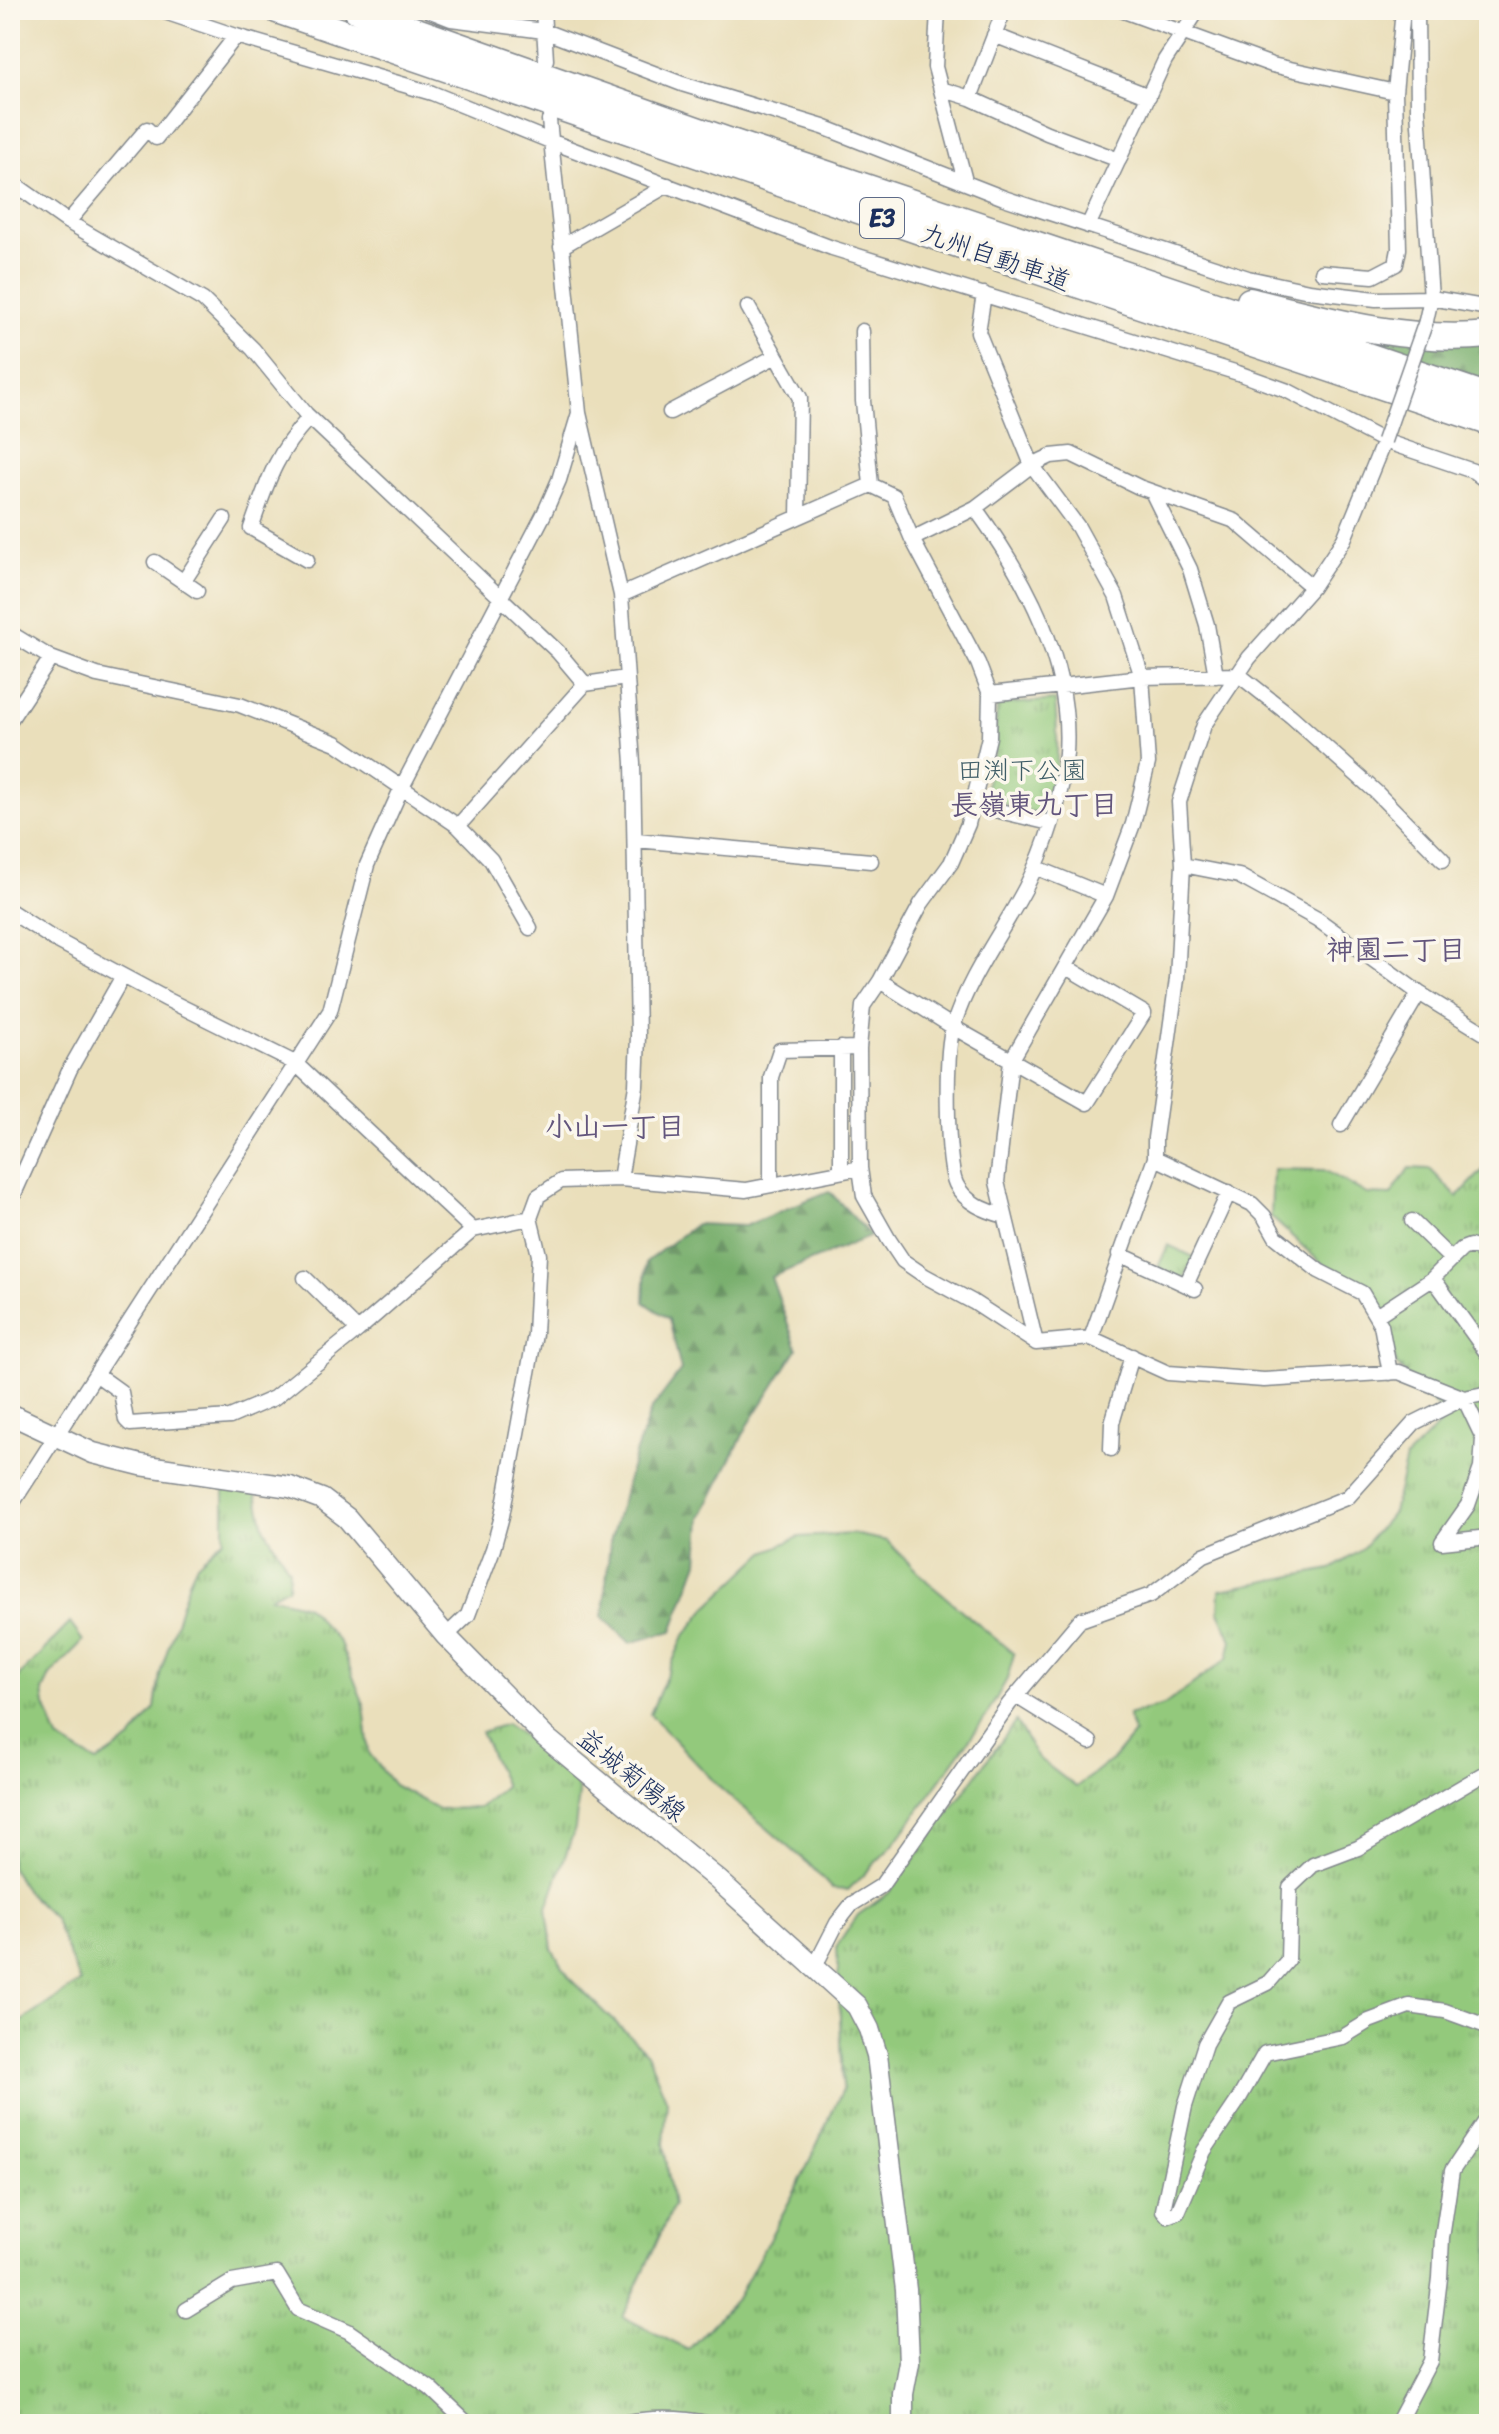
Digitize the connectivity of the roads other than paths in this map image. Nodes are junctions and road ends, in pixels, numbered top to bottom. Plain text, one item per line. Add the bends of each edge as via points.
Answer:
1 (159, 10) edge
2 (277, 10) edge
3 (357, 10) edge
4 (428, 10) edge
5 (543, 10) edge
6 (938, 10) edge
7 (1004, 10) edge
8 (1121, 10) edge
9 (1198, 10) edge
10 (1403, 10) edge
11 (1417, 10) edge
12 (544, 31) junction
13 (1182, 34) junction
14 (994, 35) junction
15 (236, 36) junction
16 (546, 60) dead end
17 (941, 89) junction
18 (1395, 92) junction
19 (1149, 96) junction
20 (970, 98) junction
21 (549, 120) dead end
22 (550, 141) junction
23 (1119, 160) junction
24 (10, 181) edge
25 (965, 181) junction
26 (668, 185) junction
27 (68, 222) junction
28 (1088, 226) junction
29 (1014, 239) junction
30 (561, 247) junction
31 (1322, 272) dead end
32 (984, 294) junction
33 (1431, 298) junction
34 (748, 307) dead end
35 (1489, 308) edge
36 (862, 331) dead end
37 (1489, 335) edge
38 (776, 356) junction
39 (1489, 397) edge
40 (670, 412) dead end
41 (579, 413) junction
42 (309, 418) junction
43 (1489, 422) edge
44 (1384, 441) junction
45 (1032, 465) junction
46 (1489, 483) edge
47 (871, 485) junction
48 (1152, 492) junction
49 (975, 508) junction
50 (798, 517) junction
51 (224, 519) dead end
52 (912, 539) junction
53 (307, 560) dead end
54 (155, 562) dead end
55 (184, 581) junction
56 (1312, 587) junction
57 (197, 591) dead end
58 (621, 595) junction
59 (500, 599) junction
60 (10, 633) edge
61 (51, 658) junction
62 (1239, 675) junction
63 (1216, 676) junction
64 (1142, 677) junction
65 (626, 678) junction
66 (585, 684) junction
67 (1061, 686) junction
68 (990, 694) junction
69 (13, 709) edge
70 (401, 789) junction
71 (974, 805) junction
72 (1050, 823) junction
73 (458, 826) junction
74 (636, 840) junction
75 (1443, 860) dead end
76 (871, 861) dead end
77 (1183, 865) junction
78 (1035, 867) junction
79 (1106, 896) junction
80 (10, 911) edge
81 (530, 928) dead end
82 (1066, 967) junction
83 (123, 976) junction
84 (880, 981) junction
85 (1419, 993) junction
86 (953, 1027) junction
87 (1489, 1036) edge
88 (841, 1048) junction
89 (859, 1048) junction
90 (1011, 1061) junction
91 (295, 1063) junction
92 (1341, 1125) dead end
93 (1155, 1158) junction
94 (860, 1168) junction
95 (841, 1171) junction
96 (620, 1179) junction
97 (771, 1185) junction
98 (1229, 1192) junction
99 (10, 1203) edge
100 (1005, 1216) junction
101 (530, 1218) junction
102 (1412, 1221) dead end
103 (473, 1230) junction
104 (1119, 1254) junction
105 (1451, 1259) junction
106 (1489, 1263) edge
107 (305, 1278) dead end
108 (1431, 1280) junction
109 (1376, 1316) junction
110 (358, 1330) junction
111 (1091, 1338) junction
112 (1036, 1343) junction
113 (1132, 1356) junction
114 (1489, 1356) edge
115 (1390, 1373) junction
116 (96, 1374) junction
117 (1489, 1393) edge
118 (1464, 1398) junction
119 (10, 1414) edge
120 (55, 1434) junction
121 (1111, 1449) dead end
122 (10, 1507) edge
123 (1489, 1537) edge
124 (446, 1636) junction
125 (1016, 1696) junction
126 (1090, 1742) dead end
127 (1489, 1771) edge
128 (815, 1966) junction
129 (1489, 2027) edge
130 (1489, 2116) edge
131 (186, 2310) dead end
132 (468, 2424) edge
133 (619, 2424) edge
134 (710, 2424) edge
135 (903, 2424) edge
136 (1397, 2424) edge

1 - 15 street
2 - 43 highway, 九州自動車道 / E3
3 - 29 highway, 九州自動車道 / E3
4 - 12 street via 451,19
5 - 12 street
6 - 17 street via 935,67
7 - 14 street
8 - 13 street
9 - 13 street
10 - 18 street
11 - 33 street
12 - 16 street
12 - 25 street
13 - 18 street via 1272,65
13 - 19 street
14 - 19 street
14 - 20 street
15 - 22 street via 432,93
15 - 27 street via 156,138 147,129
17 - 20 street
17 - 25 street
18 - 31 street via 1396,264 1373,276
19 - 23 street
20 - 23 street
21 - 22 street
22 - 26 street
22 - 30 street
23 - 28 street
24 - 27 street
25 - 28 street
26 - 30 street
26 - 32 street via 832,248
27 - 42 street via 203,300 253,349
28 - 33 street via 1248,278 1309,291 1376,299
29 - 37 highway via 1371,331 1436,338
29 - 39 highway, 九州自動車道 / E3
30 - 41 street
32 - 44 street via 1288,391
32 - 45 street via 978,332
33 - 35 street
33 - 44 street, bridge
34 - 38 street
36 - 47 street
38 - 40 street
38 - 50 street via 800,398
41 - 58 street
41 - 59 street via 554,491
42 - 53 street via 270,471 251,528
42 - 59 street
44 - 46 street via 1473,471
44 - 56 street via 1344,539
45 - 48 street via 1071,454
45 - 49 street
45 - 64 street via 1078,527 1116,596
47 - 50 street
47 - 52 street via 894,496
48 - 56 street via 1235,521
48 - 63 street via 1190,569
49 - 52 street
49 - 67 street via 1037,609
50 - 58 street
51 - 55 street
52 - 68 street
54 - 55 street
55 - 57 street
56 - 62 street
58 - 65 street
59 - 66 street
59 - 70 street
60 - 61 street
61 - 69 street
61 - 70 street via 97,675 240,705 336,743
62 - 63 street
62 - 75 street via 1376,792
62 - 77 street via 1204,725 1179,802
63 - 64 street
64 - 67 street
64 - 79 street via 1148,763 1133,824
65 - 66 street
65 - 74 street
66 - 73 street
67 - 68 street
67 - 72 street via 1065,756
68 - 71 street via 989,737
70 - 73 street
70 - 91 street via 367,865 330,1011
71 - 72 street
71 - 84 street via 951,863 921,904
72 - 78 street
73 - 81 street via 491,860
74 - 76 street
74 - 96 street via 638,1048
77 - 85 street via 1239,876 1317,919
77 - 93 street via 1177,979
78 - 79 street
78 - 86 street
79 - 82 street
80 - 83 street
82 - 90 street
82 - 90 street via 1144,1013 1087,1103
83 - 91 street
83 - 99 street via 70,1069
84 - 86 street
84 - 89 street via 863,1006
85 - 87 street
85 - 92 street
86 - 90 street
86 - 100 street via 950,1154 955,1183 965,1197
88 - 89 street
88 - 95 street
88 - 97 street via 780,1050 771,1077
89 - 94 street
90 - 100 street via 997,1182
91 - 103 street
91 - 116 street
93 - 98 street
93 - 104 street
94 - 95 street
94 - 112 street via 864,1196 903,1261
95 - 97 street
96 - 97 street via 746,1190
96 - 101 street via 561,1181 538,1196
98 - 104 street via 1191,1287
98 - 109 street via 1252,1204 1276,1237 1319,1271 1362,1293
100 - 112 street
101 - 103 street
101 - 124 street via 539,1255 535,1334 502,1516 468,1615
102 - 105 street
103 - 110 street
104 - 111 street
105 - 106 street via 1470,1246
105 - 108 street
107 - 110 street
108 - 109 street
108 - 114 street
109 - 115 street
110 - 116 street via 274,1398 230,1417 130,1424 121,1392
111 - 112 street
111 - 113 street
113 - 115 street via 1168,1373 1264,1380
113 - 121 street via 1112,1423
115 - 118 street
116 - 120 street
117 - 118 street
118 - 123 street via 1483,1438 1481,1468 1468,1505 1442,1542
118 - 125 street via 1414,1423 1348,1497 1204,1555 1151,1595 1080,1620
119 - 120 main road, 益城菊陽線
120 - 122 street
120 - 124 main road, 益城菊陽線 via 93,1453 141,1465 290,1487 322,1499 347,1518
124 - 128 main road, 益城菊陽線 via 545,1737
125 - 126 street
125 - 128 street via 881,1886 852,1904 837,1923
127 - 129 street via 1358,1848 1313,1865 1290,1887 1288,1960 1268,1983 1229,2002 1205,2044 1185,2106 1163,2210 1168,2216 1178,2212 1204,2151 1265,2053 1343,2037 1409,2006 1445,2011
128 - 135 main road, 益城菊陽線 via 857,2006 877,2055 906,2290 909,2362
130 - 136 street via 1452,2171 1430,2361
131 - 132 street via 232,2282 277,2274 298,2309 348,2331 430,2388
133 - 134 street via 687,2418

